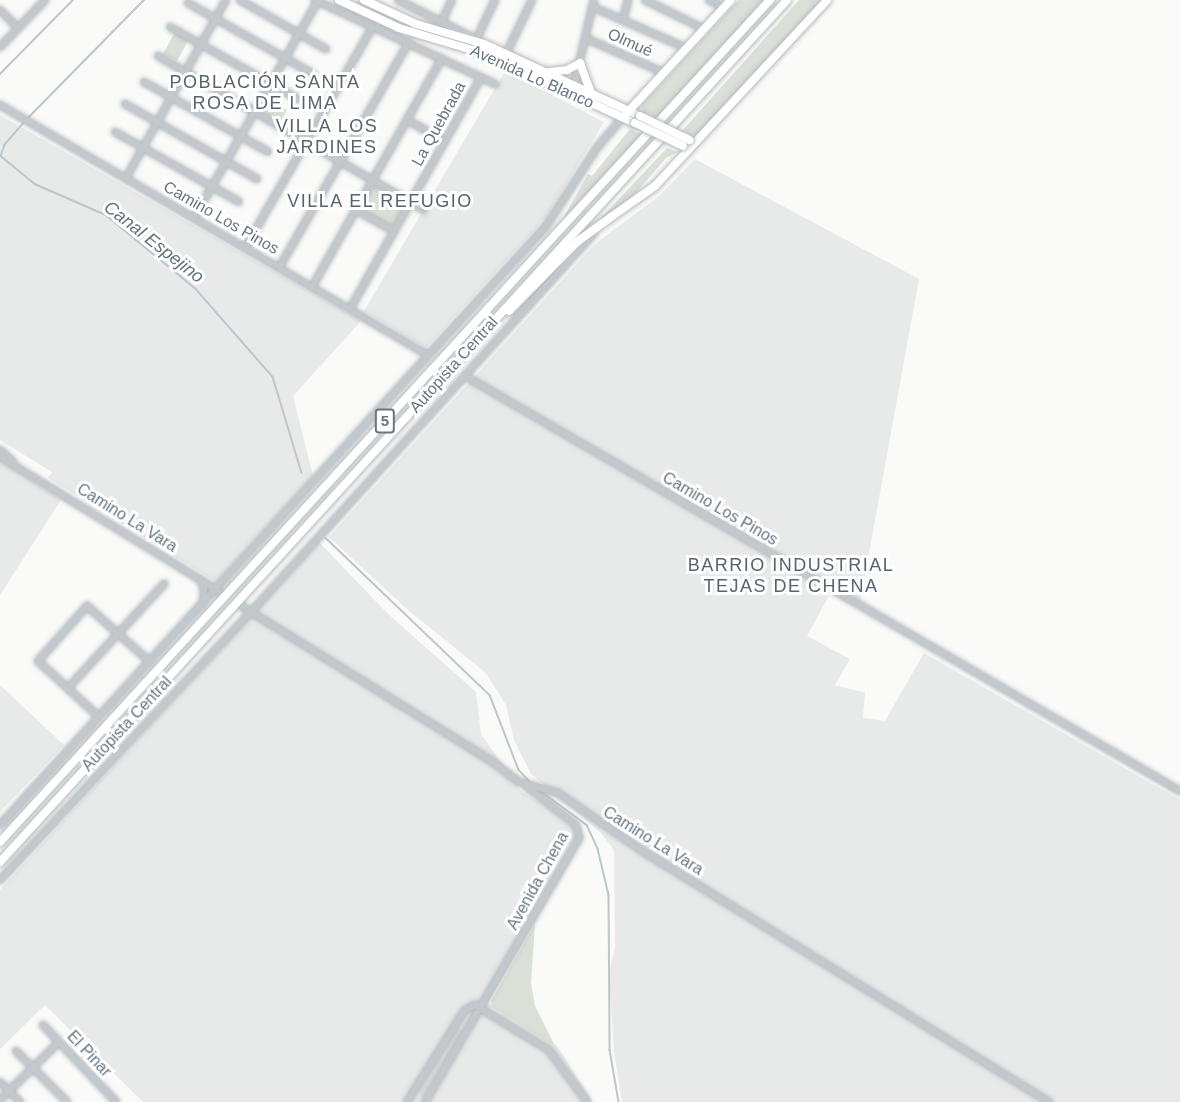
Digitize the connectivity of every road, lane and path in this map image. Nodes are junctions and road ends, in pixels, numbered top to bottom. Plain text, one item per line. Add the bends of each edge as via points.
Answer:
1 (33, 0) edge
2 (45, 0) edge
3 (226, 0) edge
4 (240, 0) edge
5 (339, 0) edge
6 (366, 0) edge
7 (398, 0) edge
8 (452, 0) edge
9 (495, 0) edge
10 (532, 0) edge
11 (628, 0) edge
12 (645, 0) edge
13 (709, 0) edge
14 (731, 0) edge
15 (770, 0) edge
16 (787, 0) edge
17 (827, 0) edge
18 (316, 1) edge
19 (594, 2) edge
20 (188, 3) dead end
21 (411, 3) edge
22 (656, 3) edge
23 (39, 6) junction
24 (724, 7) junction
25 (0, 10) edge
26 (363, 11) junction
27 (215, 19) junction
28 (623, 20) junction
29 (358, 21) junction
30 (442, 21) junction
31 (170, 27) dead end
32 (18, 28) junction
33 (372, 28) junction
34 (705, 29) junction
35 (299, 33) junction
36 (477, 38) junction
37 (585, 38) junction
38 (409, 42) junction
39 (201, 44) junction
40 (484, 44) junction
41 (0, 47) edge
42 (686, 48) junction
43 (326, 49) dead end
44 (506, 54) junction
45 (158, 56) dead end
46 (285, 58) junction
47 (442, 58) junction
48 (580, 63) junction
49 (186, 72) junction
50 (545, 72) junction
51 (664, 73) junction
52 (313, 74) dead end
53 (481, 77) junction
54 (144, 82) dead end
55 (271, 83) junction
56 (495, 84) dead end
57 (574, 85) junction
58 (593, 94) junction
59 (577, 96) junction
60 (171, 97) junction
61 (298, 99) dead end
62 (125, 104) dead end
63 (0, 105) edge
64 (255, 111) junction
65 (626, 114) junction
66 (407, 120) junction
67 (157, 123) junction
68 (115, 132) dead end
69 (241, 137) junction
70 (307, 141) junction
71 (445, 141) junction
72 (689, 145) junction
73 (143, 148) junction
74 (268, 152) dead end
75 (340, 161) junction
76 (226, 162) junction
77 (126, 178) junction
78 (257, 179) dead end
79 (373, 180) junction
80 (212, 187) junction
81 (238, 202) dead end
82 (411, 202) junction
83 (356, 210) junction
84 (424, 210) dead end
85 (611, 217) junction
86 (194, 218) junction
87 (394, 231) junction
88 (244, 248) junction
89 (279, 268) junction
90 (312, 287) junction
91 (350, 309) junction
92 (490, 325) junction
93 (428, 356) junction
94 (465, 376) junction
95 (0, 450) edge
96 (0, 457) edge
97 (20, 468) junction
98 (200, 579) junction
99 (164, 584) dead end
100 (218, 590) junction
101 (203, 604) junction
102 (243, 607) dead end
103 (251, 612) junction
104 (119, 634) junction
105 (150, 662) junction
106 (68, 688) junction
107 (99, 717) junction
108 (527, 786) junction
109 (1180, 791) edge
110 (0, 825) edge
111 (0, 842) edge
112 (0, 862) edge
113 (0, 880) edge
114 (481, 1007) junction
115 (455, 1024) junction
116 (43, 1025) dead end
117 (467, 1031) junction
118 (58, 1042) junction
119 (16, 1051) dead end
120 (33, 1067) junction
121 (0, 1082) edge
122 (9, 1091) junction
123 (113, 1099) edge
124 (0, 1100) edge
125 (410, 1101) edge
126 (20, 1102) edge
127 (67, 1102) edge
128 (105, 1102) edge
129 (425, 1102) edge
130 (587, 1102) edge
131 (1049, 1102) edge

1 - 23 street
2 - 23 street
3 - 27 street
4 - 35 street
5 - 26 main road, Avenida Lo Blanco
6 - 26 street
6 - 40 main road, Avenida Lo Blanco via 416,24
7 - 21 street, Avenida Lo Blanco
8 - 30 street
9 - 36 street
10 - 44 street
11 - 28 street
12 - 22 street
13 - 24 street
14 - 24 main road
15 - 111 highway, Autopista Central / 5
16 - 92 highway, Autopista Central / 5
17 - 72 main road
18 - 29 street, Avenida Lo Blanco
18 - 35 street
19 - 28 street
19 - 37 street
20 - 27 street
21 - 30 street, Avenida Lo Blanco
22 - 34 street
23 - 32 street
24 - 34 main road
25 - 32 street
26 - 29 street
26 - 59 main road, Avenida Lo Blanco via 415,33 489,55
27 - 39 street
27 - 46 street
28 - 42 street
29 - 33 street, Avenida Lo Blanco
30 - 36 street, Avenida Lo Blanco
31 - 39 street
32 - 41 street
33 - 38 street, Avenida Lo Blanco
33 - 70 street
34 - 42 main road
35 - 43 street
35 - 46 street
36 - 40 street, Avenida Lo Blanco
37 - 48 street
37 - 51 street, Olmué
38 - 47 street, Avenida Lo Blanco
38 - 75 street
39 - 49 street
39 - 55 street
40 - 44 main road, Avenida Lo Blanco
42 - 51 main road
44 - 50 main road, Avenida Lo Blanco
45 - 49 street
46 - 52 street
46 - 55 street
47 - 53 street, Avenida Lo Blanco
47 - 66 street
48 - 50 main road via 562,71
48 - 57 street
48 - 58 main road via 583,81
49 - 60 street
49 - 64 street
50 - 57 main road, Avenida Lo Blanco
51 - 65 main road
53 - 56 street, Avenida Lo Blanco
53 - 71 street, La Quebrada
54 - 60 street
55 - 61 street
55 - 64 street
57 - 58 main road, Avenida Lo Blanco
57 - 59 main road
58 - 65 main road, Avenida Lo Blanco
59 - 65 main road, Avenida Lo Blanco
60 - 67 street
60 - 69 street
62 - 67 street
63 - 77 street, Camino Los Pinos
64 - 69 street
64 - 70 street
65 - 72 main road, Avenida Lo Blanco, bridge
65 - 93 street via 596,149 554,218
66 - 71 street
66 - 79 street
67 - 73 street
67 - 76 street
68 - 73 street
69 - 74 street
69 - 76 street
70 - 75 street
70 - 88 street
71 - 82 street, La Quebrada
72 - 85 main road via 655,186
73 - 77 street
73 - 80 street
75 - 79 street
75 - 89 street
76 - 78 street
76 - 80 street
77 - 86 street, Camino Los Pinos
79 - 82 street
79 - 83 street
80 - 81 street
80 - 86 street
82 - 84 street
82 - 87 street, La Quebrada
83 - 87 street
83 - 90 street
85 - 92 highway via 578,241 523,298
85 - 94 street
86 - 88 street, Camino Los Pinos
87 - 91 street, La Quebrada
88 - 89 street, Camino Los Pinos
89 - 90 street, Camino Los Pinos
90 - 91 street, Camino Los Pinos
91 - 93 street, Camino Los Pinos
92 - 112 highway, Autopista Central / 5
93 - 100 street
94 - 103 street
94 - 109 street, Camino Los Pinos
95 - 97 street, Camino La Vara
96 - 97 street, Camino La Vara
97 - 98 street, Camino La Vara
98 - 100 street, Camino La Vara
98 - 101 street
99 - 104 street
100 - 101 street
101 - 105 street
102 - 103 street, Camino La Vara
103 - 108 street, Camino La Vara
103 - 113 street
104 - 105 street
104 - 106 street
104 - 106 street via 87,606 38,661
105 - 107 street
106 - 107 street
107 - 110 street
108 - 114 street, Avenida Chena via 576,825 580,835
108 - 131 street, Camino La Vara via 548,790
114 - 115 street via 467,1007
114 - 117 street
114 - 130 street via 549,1050
115 - 117 street
115 - 125 street
116 - 118 street, El Pinar
117 - 129 street
118 - 120 street
118 - 123 street, El Pinar
119 - 120 street
120 - 122 street
120 - 127 street
121 - 122 street
122 - 124 street
122 - 126 street
123 - 128 street

